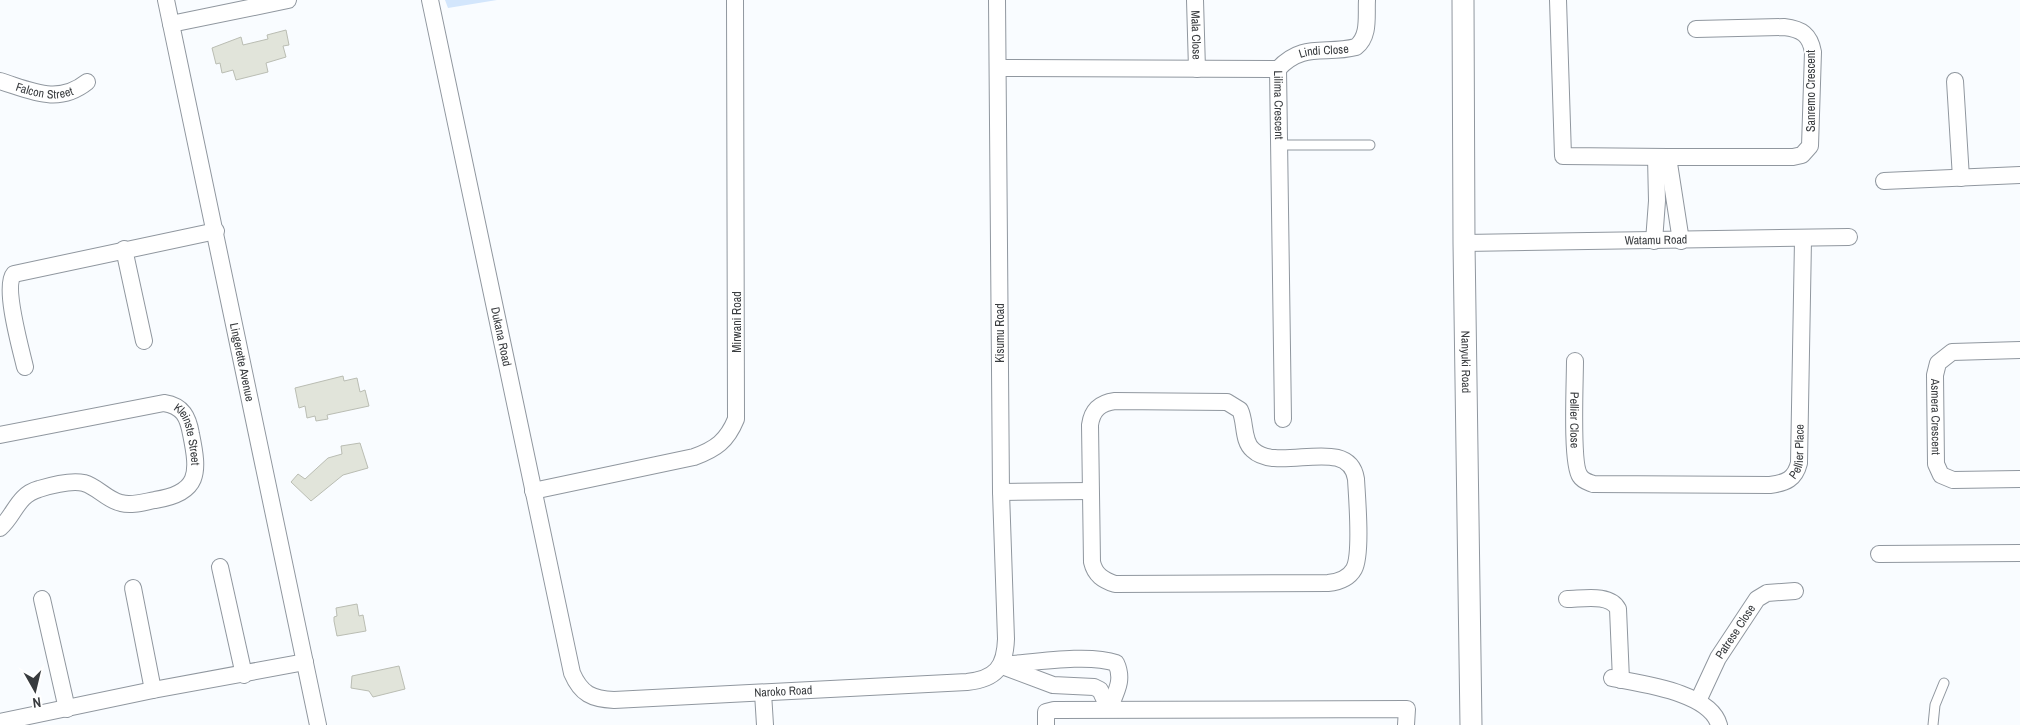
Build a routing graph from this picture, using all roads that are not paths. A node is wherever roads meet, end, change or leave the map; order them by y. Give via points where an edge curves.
1 (166, 0) edge
2 (288, 0) edge
3 (430, 0) edge
4 (735, 0) edge
5 (997, 0) edge
6 (1194, 0) edge
7 (1366, 0) edge
8 (1463, 0) edge
9 (1558, 0) edge
10 (171, 24) junction
11 (1696, 29) dead end
12 (999, 68) junction
13 (1197, 69) junction
14 (1278, 69) junction
15 (0, 81) edge
16 (1955, 81) dead end
17 (87, 82) dead end
18 (1279, 145) junction
19 (1370, 145) dead end
20 (1662, 157) junction
21 (2020, 175) edge
22 (1961, 178) junction
23 (1884, 181) dead end
24 (216, 231) junction
25 (1849, 237) dead end
26 (1803, 240) junction
27 (1654, 241) junction
28 (1681, 241) junction
29 (1464, 243) junction
30 (124, 249) junction
31 (7, 318) edge
32 (144, 341) dead end
33 (2020, 350) edge
34 (1575, 361) dead end
35 (25, 367) dead end
36 (1283, 419) dead end
37 (0, 435) edge
38 (1580, 477) joint
39 (2020, 479) edge
40 (533, 491) junction
41 (1090, 491) junction
42 (1001, 492) junction
43 (0, 528) edge
44 (2020, 553) edge
45 (1879, 554) dead end
46 (220, 567) dead end
47 (133, 588) dead end
48 (1795, 591) dead end
49 (42, 599) dead end
50 (1567, 599) dead end
51 (305, 662) junction
52 (1043, 662) junction
53 (1001, 665) junction
54 (572, 673) joint
55 (244, 675) junction
56 (1045, 682) junction
57 (1944, 684) dead end
58 (153, 690) junction
59 (762, 693) junction
60 (1698, 701) junction
61 (1109, 708) junction
62 (67, 709) junction
63 (0, 722) edge
64 (318, 725) edge
65 (764, 725) edge
66 (1046, 725) edge
67 (1406, 725) edge
68 (1471, 725) edge
69 (1719, 725) edge
70 (1933, 725) edge

1 - 10 street, Lingerette Avenue
2 - 10 street
3 - 40 street, Dukana Road
4 - 40 street, Mirwani Road via 736,419 730,434 712,451 694,457
5 - 12 street, Kisumu Road
6 - 13 street, Mala Close
7 - 14 street, Lindi Close via 1366,32 1356,47 1304,52 1287,59
8 - 29 street, Nanyuki Road
9 - 20 street, Sanremo Crescent via 1563,156
10 - 24 street, Lingerette Avenue
11 - 20 street, Sanremo Crescent via 1784,27 1805,33 1812,52 1810,146 1802,154 1793,156
12 - 13 street, Lilima Crescent
12 - 42 street, Kisumu Road
13 - 14 street, Lilima Crescent
14 - 18 street, Lilima Crescent
15 - 17 street, Falcon Street via 48,95 75,92
16 - 22 street
18 - 19 lane
18 - 36 street, Lilima Crescent
20 - 27 street
20 - 28 street via 1674,198
21 - 22 street
22 - 23 street
24 - 30 street
24 - 51 street, Lingerette Avenue
25 - 26 street, Watamu Road
26 - 28 street, Watamu Road
26 - 38 street, Pellier Place via 1799,463 1792,478 1787,482 1770,484 1593,484
27 - 28 street, Watamu Road
27 - 29 street, Watamu Road
29 - 68 street, Nanyuki Road
30 - 31 street via 14,274
30 - 32 street
31 - 35 street
33 - 39 street, Asmera Crescent via 1952,352 1938,363 1935,375 1936,464 1942,476 1953,480
34 - 38 street, Pellier Close via 1576,459
37 - 43 street, Kleinste Street via 164,403 178,407 186,416 196,460 193,481 185,491 176,495 130,504 122,503 92,486 72,482 38,489 23,496
40 - 54 street, Dukana Road
41 - 41 street via 1093,568 1104,581 1115,584 1328,583 1348,576 1356,565 1355,470 1346,460 1329,457 1274,458 1258,454 1247,441 1240,410 1227,402 1115,401 1098,407 1093,412 1090,425
41 - 42 street
42 - 53 street, Kisumu Road via 1006,639
44 - 45 street
46 - 55 street
47 - 58 street
48 - 60 street, Patrese Close via 1767,593 1757,599 1718,658
49 - 62 street
50 - 60 street via 1609,599 1615,603 1618,608 1615,679
51 - 55 street
51 - 64 street, Lingerette Avenue
52 - 53 street
52 - 56 lane
52 - 61 street via 1106,660 1116,663 1120,681
53 - 56 street
53 - 59 street, Naroko Road via 986,678 968,682
54 - 59 street, Naroko Road via 584,693 601,699
55 - 58 street
56 - 61 street via 1094,687 1100,690
57 - 70 lane via 1935,705
58 - 62 street
59 - 65 street
60 - 69 street via 1710,709
61 - 66 street via 1046,712
61 - 67 street via 1407,709
62 - 63 street

